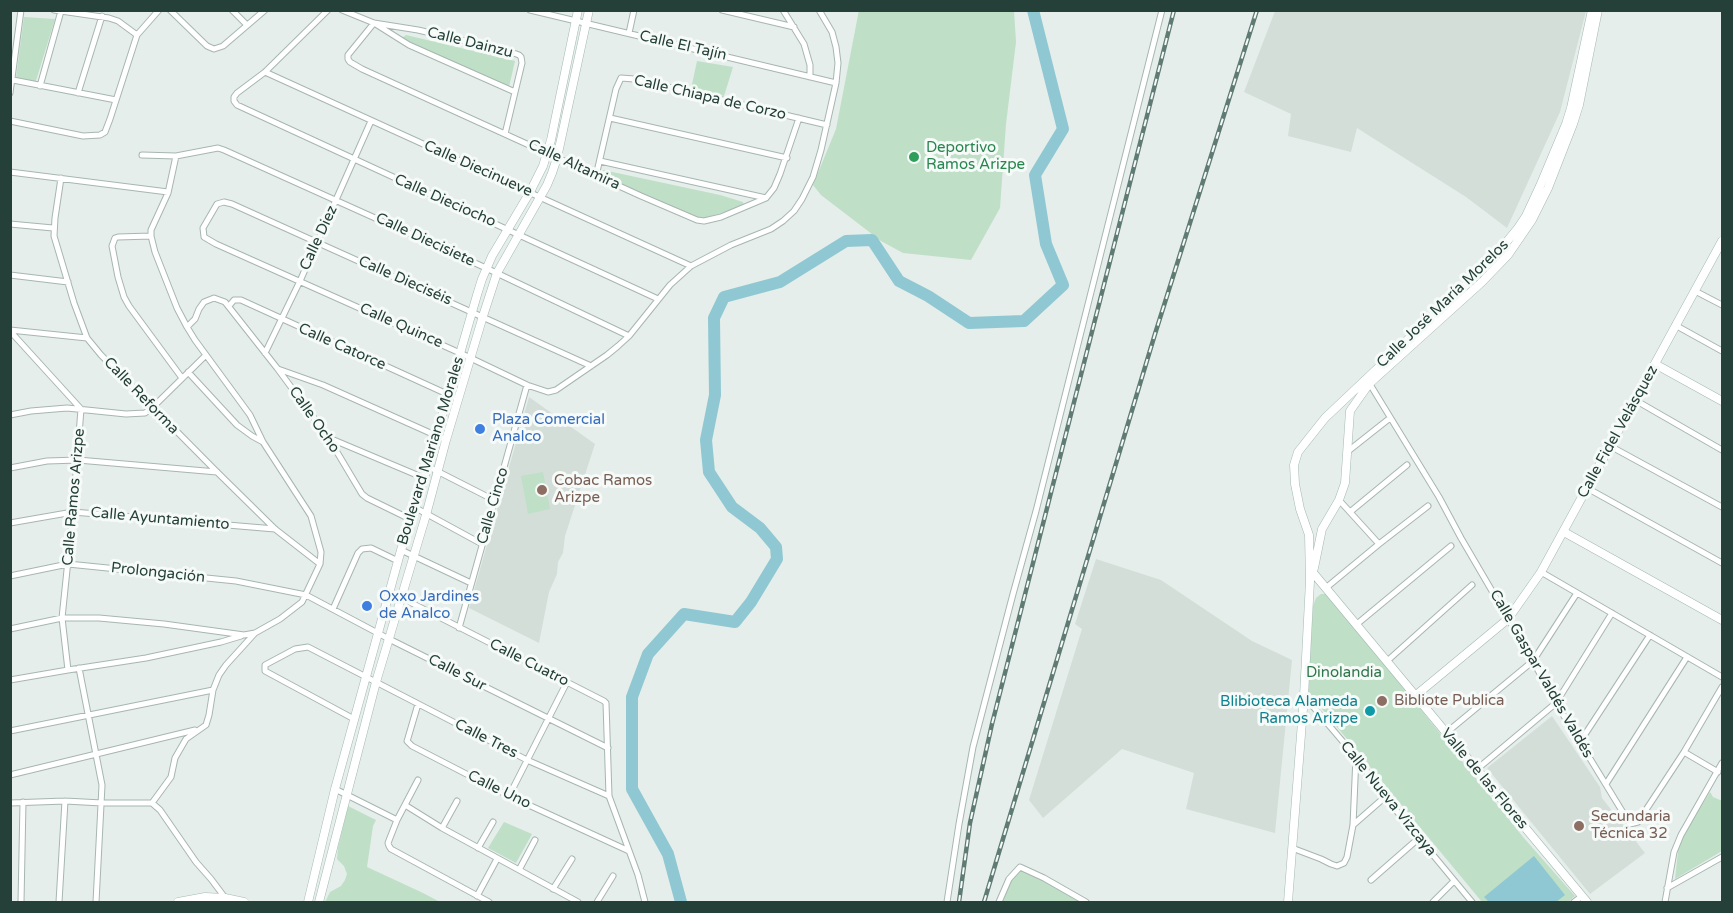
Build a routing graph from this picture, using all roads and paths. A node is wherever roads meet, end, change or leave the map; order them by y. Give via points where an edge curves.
1 (21, 10) edge
2 (54, 10) edge
3 (159, 10) edge
4 (170, 10) edge
5 (232, 10) edge
6 (265, 10) edge
7 (328, 10) edge
8 (342, 10) edge
9 (578, 10) edge
10 (589, 10) edge
11 (634, 10) edge
12 (722, 10) edge
13 (783, 10) edge
14 (819, 10) edge
15 (1162, 10) edge
16 (1592, 10) edge
17 (1598, 10) edge
18 (61, 11) edge
19 (533, 11) edge
20 (102, 16) junction
21 (576, 21) junction
22 (374, 23) junction
23 (586, 23) junction
24 (248, 26) junction
25 (794, 27) junction
26 (629, 33) junction
27 (137, 35) junction
28 (265, 72) junction
29 (810, 77) junction
30 (13, 80) junction
31 (836, 83) junction
32 (40, 86) junction
33 (515, 92) junction
34 (10, 93) edge
35 (78, 93) junction
36 (116, 100) junction
37 (610, 118) junction
38 (799, 118) junction
39 (10, 121) edge
40 (371, 121) junction
41 (827, 125) junction
42 (505, 134) junction
43 (547, 153) junction
44 (142, 155) dead end
45 (176, 156) junction
46 (557, 158) junction
47 (787, 158) junction
48 (354, 159) junction
49 (600, 160) junction
50 (10, 172) edge
51 (596, 176) junction
52 (61, 178) junction
53 (1544, 187) junction
54 (168, 192) junction
55 (530, 192) junction
56 (540, 197) junction
57 (766, 198) junction
58 (337, 200) junction
59 (217, 204) joint
60 (10, 224) edge
61 (53, 228) junction
62 (508, 230) junction
63 (518, 234) junction
64 (151, 236) junction
65 (1722, 241) edge
66 (317, 242) junction
67 (1720, 251) edge
68 (691, 266) junction
69 (486, 268) junction
70 (497, 273) junction
71 (10, 275) edge
72 (300, 281) junction
73 (68, 282) junction
74 (1695, 291) junction
75 (658, 299) junction
76 (1722, 305) edge
77 (229, 306) junction
78 (472, 311) junction
79 (483, 316) junction
80 (281, 319) junction
81 (1675, 325) junction
82 (187, 327) junction
83 (10, 331) edge
84 (630, 336) junction
85 (87, 338) junction
86 (1722, 351) edge
87 (265, 353) junction
88 (460, 353) junction
89 (206, 355) junction
90 (471, 358) junction
91 (1655, 364) junction
92 (591, 366) junction
93 (277, 368) junction
94 (188, 372) junction
95 (182, 378) junction
96 (1368, 382) junction
97 (527, 385) junction
98 (448, 395) junction
99 (458, 399) junction
100 (1635, 400) junction
101 (1722, 401) edge
102 (152, 408) junction
103 (81, 409) junction
104 (10, 415) edge
105 (1390, 418) junction
106 (435, 436) junction
107 (328, 437) junction
108 (446, 440) junction
109 (263, 442) junction
110 (1610, 446) junction
111 (1722, 450) edge
112 (1346, 453) junction
113 (78, 460) junction
114 (1407, 465) dead end
115 (427, 466) junction
116 (10, 468) edge
117 (217, 472) junction
118 (437, 472) junction
119 (424, 478) junction
120 (1587, 488) junction
121 (494, 500) junction
122 (1339, 500) junction
123 (1428, 506) dead end
124 (414, 507) junction
125 (1722, 507) edge
126 (73, 512) junction
127 (1350, 512) junction
128 (426, 515) junction
129 (410, 519) junction
130 (10, 523) edge
131 (275, 529) junction
132 (1564, 532) junction
133 (482, 544) junction
134 (1379, 544) junction
135 (1451, 546) dead end
136 (400, 550) junction
137 (413, 557) junction
138 (398, 561) junction
139 (1722, 563) edge
140 (68, 564) junction
141 (320, 564) junction
142 (1312, 570) junction
143 (1541, 572) junction
144 (10, 576) edge
145 (471, 583) junction
146 (1472, 585) dead end
147 (1327, 587) junction
148 (390, 592) junction
149 (1577, 593) junction
150 (306, 595) junction
151 (401, 598) junction
152 (333, 609) junction
153 (1612, 613) junction
154 (62, 618) junction
155 (1508, 619) junction
156 (1722, 620) edge
157 (1357, 624) junction
158 (459, 628) junction
159 (10, 629) edge
160 (255, 633) junction
161 (379, 633) junction
162 (244, 635) junction
163 (1650, 635) junction
164 (389, 639) junction
165 (1687, 657) junction
166 (1533, 661) junction
167 (1386, 662) junction
168 (79, 668) junction
169 (68, 670) junction
170 (1722, 676) edge
171 (366, 677) junction
172 (10, 680) edge
173 (376, 682) junction
174 (567, 682) junction
175 (1722, 687) edge
176 (213, 690) junction
177 (1304, 696) junction
178 (1415, 696) junction
179 (1556, 703) junction
180 (418, 704) junction
181 (88, 714) junction
182 (354, 718) junction
183 (548, 719) junction
184 (200, 729) junction
185 (10, 731) edge
186 (1446, 733) junction
187 (1580, 742) junction
188 (608, 748) junction
189 (1684, 753) junction
190 (96, 754) junction
191 (1356, 757) junction
192 (527, 760) junction
193 (1722, 763) edge
194 (1476, 770) junction
195 (1718, 772) junction
196 (10, 775) edge
197 (418, 780) dead end
198 (1606, 784) junction
199 (335, 789) junction
200 (346, 794) junction
201 (509, 796) junction
202 (609, 796) junction
203 (1385, 797) junction
204 (65, 801) junction
205 (457, 801) dead end
206 (23, 802) junction
207 (10, 803) edge
208 (102, 803) junction
209 (152, 803) junction
210 (405, 805) junction
211 (397, 820) junction
212 (493, 822) dead end
213 (1353, 825) junction
214 (442, 828) junction
215 (1419, 838) junction
216 (535, 840) dead end
217 (478, 848) junction
218 (1292, 848) junction
219 (629, 851) junction
220 (1722, 857) edge
221 (497, 859) junction
222 (572, 859) dead end
223 (519, 870) junction
224 (613, 876) dead end
225 (1371, 880) dead end
226 (1454, 882) junction
227 (1667, 888) junction
228 (554, 889) junction
229 (477, 896) junction
230 (1584, 899) edge
231 (227, 900) edge
232 (21, 903) edge
233 (59, 903) edge
234 (96, 903) edge
235 (178, 903) edge
236 (244, 903) edge
237 (308, 903) edge
238 (319, 903) edge
239 (489, 903) edge
240 (578, 903) edge
241 (597, 903) edge
242 (645, 903) edge
243 (947, 903) edge
244 (999, 903) edge
245 (1086, 903) edge
246 (1288, 903) edge
247 (1433, 903) edge
248 (1472, 903) edge
249 (1574, 903) edge
250 (1665, 903) edge

1 - 30 street
2 - 18 street
3 - 27 street
4 - 24 street via 214,49
5 - 24 street
6 - 24 street
7 - 28 street
8 - 22 street, Calle Dainzu
9 - 21 street, Boulevard Mariano Morales
10 - 23 street, Boulevard Mariano Morales
11 - 26 street
12 - 25 street
13 - 25 street
14 - 31 street, Calle Quince via 836,47
15 - 243 street via 973,747
16 - 53 street, Calle José María Morelos via 1571,108
17 - 53 street, Calle José María Morelos via 1579,105
18 - 20 street
18 - 32 street
19 - 21 street, Calle El Tajín
20 - 27 street via 118,21
20 - 35 street
21 - 23 street, Calle El Tajín
21 - 43 street, Boulevard Mariano Morales
22 - 33 street via 409,45
22 - 33 street, Calle Dainzu via 515,53 522,63
22 - 42 street, Calle Altamira via 351,51 350,62
23 - 26 street, Calle El Tajín
23 - 46 street, Boulevard Mariano Morales
25 - 29 street via 808,54
26 - 29 street, Calle El Tajín
27 - 36 street
28 - 40 street, Calle Diecinueve
28 - 48 street, Calle Dieciocho via 237,93 234,101
29 - 31 street, Calle El Tajín
30 - 32 street
30 - 34 street
31 - 41 street, Calle Quince
32 - 35 street
33 - 42 street, Calle Dainzu
35 - 36 street
36 - 39 street via 108,127 100,135 83,136
37 - 38 street, Calle Chiapa de Corzo via 617,83 627,78
37 - 47 street
37 - 49 street, Calle Chiapa de Corzo
38 - 41 street, Calle Chiapa de Corzo
38 - 47 street
40 - 48 street, Calle Diez
40 - 55 street, Calle Diecinueve
41 - 68 street, Calle Quince via 813,177 794,211 771,229
42 - 43 street, Calle Altamira
43 - 46 street, Calle Altamira
43 - 55 street, Boulevard Mariano Morales
44 - 45 street
45 - 54 street
45 - 58 street, Calle Diecisiete via 219,148
46 - 51 street, Calle Altamira
46 - 56 street, Boulevard Mariano Morales
47 - 57 street
48 - 58 street, Calle Diez
48 - 62 street, Calle Dieciocho
49 - 51 street, Calle Chiapa de Corzo
49 - 57 street
50 - 52 street
51 - 57 street, Calle Altamira via 704,221
52 - 54 street
52 - 61 street, Calle Reforma
53 - 96 street, Calle José María Morelos via 1501,250
54 - 64 street
55 - 56 street, Calle Diecinueve
55 - 62 street, Boulevard Mariano Morales
56 - 63 street, Boulevard Mariano Morales
56 - 68 street, Calle Diecinueve
58 - 66 street, Calle Diez
58 - 69 street, Calle Diecisiete
59 - 66 street, Calle Dieciséis via 232,204
59 - 72 street, Calle Quince via 203,228 204,237
60 - 61 street
61 - 73 street, Calle Reforma
62 - 63 street, Calle Dieciocho
62 - 69 street, Boulevard Mariano Morales
63 - 70 street, Boulevard Mariano Morales
63 - 75 street, Calle Dieciocho
64 - 82 street
64 - 95 street via 118,237 112,242 118,277 137,319
65 - 67 street, Calle Fidel Velásquez
66 - 72 street, Calle Diez
66 - 78 street, Calle Dieciséis
67 - 74 street, Calle Fidel Velásquez
68 - 75 street, Calle Quince
69 - 70 street, Calle Diecisiete
69 - 78 street, Boulevard Mariano Morales
70 - 79 street, Boulevard Mariano Morales
70 - 84 street, Calle Diecisiete
71 - 73 street
72 - 80 street, Calle Diez
72 - 88 street, Calle Quince
73 - 85 street, Calle Reforma
74 - 76 street
74 - 81 street, Calle Fidel Velásquez
75 - 84 street, Calle Quince
77 - 80 street, Calle Catorce via 232,300 238,300
77 - 82 street via 219,298 208,300
77 - 87 street, Calle Ocho
78 - 79 street, Calle Dieciséis
78 - 88 street, Boulevard Mariano Morales
79 - 90 street, Boulevard Mariano Morales
79 - 92 street, Calle Dieciséis
80 - 87 street, Calle Diez
80 - 98 street, Calle Catorce
81 - 86 street
81 - 91 street, Calle Fidel Velásquez
82 - 89 street
83 - 85 street
83 - 103 street, Calle Ramos Arizpe
84 - 92 street, Calle Quince
85 - 102 street, Calle Reforma
87 - 93 street, Calle Ocho
88 - 90 street, Calle Quince
88 - 98 street, Boulevard Mariano Morales
89 - 94 street
89 - 109 street via 250,415
90 - 97 street, Calle Quince
90 - 99 street, Boulevard Mariano Morales
91 - 100 street, Calle Fidel Velásquez
91 - 101 street
92 - 97 street, Calle Quince via 552,392
93 - 106 street
93 - 107 street, Calle Ocho
94 - 95 street
94 - 109 street via 237,425
95 - 102 street
96 - 105 street, Calle Gaspar Valdés Valdés
96 - 112 street, Calle José María Morelos via 1350,411
96 - 142 street, Calle José María Morelos via 1325,418 1298,452 1294,465
97 - 121 street, Calle Cinco
98 - 99 street, Calle Catorce
98 - 106 street, Boulevard Mariano Morales
99 - 108 street, Boulevard Mariano Morales
100 - 110 street, Calle Fidel Velásquez
100 - 111 street
102 - 103 street via 144,413 126,414
102 - 117 street, Calle Reforma
103 - 104 street
103 - 113 street, Calle Ramos Arizpe
105 - 112 street
105 - 155 street, Calle Gaspar Valdés Valdés
106 - 108 street
106 - 115 street, Boulevard Mariano Morales
107 - 119 street
107 - 129 street, Calle Ocho via 362,494
108 - 118 street, Boulevard Mariano Morales
109 - 141 street via 311,516 321,552
110 - 120 street, Calle Fidel Velásquez
110 - 125 street
112 - 122 street, Calle José María Morelos via 1345,483
113 - 116 street
113 - 117 street
113 - 126 street, Calle Ramos Arizpe
114 - 127 street
115 - 118 street
115 - 119 street, Boulevard Mariano Morales
117 - 131 street, Calle Reforma
118 - 121 street
118 - 128 street, Boulevard Mariano Morales
119 - 124 street, Boulevard Mariano Morales
120 - 132 street, Calle Fidel Velásquez
120 - 139 street
121 - 133 street, Calle Cinco
122 - 127 street
122 - 142 street, Calle José María Morelos via 1322,529
123 - 134 street
124 - 128 street
124 - 129 street, Boulevard Mariano Morales
126 - 130 street, Calle Ayuntamiento
126 - 131 street, Calle Ayuntamiento
126 - 140 street, Calle Ramos Arizpe
127 - 134 street
128 - 133 street
128 - 137 street, Boulevard Mariano Morales
129 - 136 street, Boulevard Mariano Morales
131 - 141 street, Calle Reforma
132 - 143 street, Calle Fidel Velásquez
132 - 156 street
133 - 145 street, Calle Cinco
134 - 147 street
135 - 157 street
136 - 137 street
136 - 138 street, Boulevard Mariano Morales
137 - 145 street
137 - 151 street, Boulevard Mariano Morales
138 - 148 street, Boulevard Mariano Morales
138 - 152 street via 371,548 362,549
140 - 144 street, Prolongación
140 - 150 street, Prolongación via 236,581
140 - 154 street, Calle Ramos Arizpe
141 - 150 street
142 - 147 street, Valle de las Flores
142 - 177 street, Calle José María Morelos
143 - 149 street
143 - 155 street, Calle Fidel Velásquez
145 - 158 street, Calle Cinco
146 - 167 street
147 - 157 street, Valle de las Flores
148 - 151 street, Calle Cuatro
148 - 161 street, Boulevard Mariano Morales
149 - 153 street
149 - 166 street
150 - 152 street, Calle Sur
150 - 160 street via 295,609
151 - 158 street, Calle Cuatro
151 - 164 street, Boulevard Mariano Morales
152 - 161 street, Calle Sur
153 - 163 street
153 - 179 street
154 - 159 street
154 - 162 street via 164,624
154 - 169 street, Calle Ramos Arizpe
155 - 166 street, Calle Gaspar Valdés Valdés
155 - 178 street, Calle Fidel Velásquez
157 - 167 street, Valle de las Flores
158 - 174 street, Calle Cuatro
160 - 162 street
160 - 176 street via 226,665
161 - 164 street, Calle Sur
161 - 171 street, Boulevard Mariano Morales
162 - 168 street via 146,658
163 - 165 street
163 - 187 street
164 - 173 street, Boulevard Mariano Morales
164 - 183 street, Calle Sur
165 - 170 street
165 - 198 street
166 - 179 street, Calle Gaspar Valdés Valdés
166 - 186 street
167 - 178 street, Valle de las Flores
168 - 169 street
168 - 181 street
169 - 172 street
171 - 173 street, Calle Tres
171 - 182 street, Boulevard Mariano Morales
171 - 182 street, Calle Tres via 308,647 295,649 265,665 265,671
173 - 180 street, Calle Tres
173 - 200 street, Boulevard Mariano Morales
174 - 183 street
174 - 188 street, Calle Cuatro via 604,701
175 - 189 street, Calle Gaspar Valdés Valdés
176 - 181 street
176 - 184 street via 208,721
177 - 191 street, Calle Nueva Vizcaya
177 - 218 street, Calle José María Morelos
178 - 186 street, Valle de las Flores
179 - 187 street, Calle Gaspar Valdés Valdés
179 - 194 street
180 - 192 street, Calle Tres
180 - 201 street, Calle Uno via 409,744
181 - 185 street
181 - 190 street
182 - 199 street, Boulevard Mariano Morales
183 - 188 street, Calle Sur
183 - 192 street
184 - 190 street
184 - 209 street via 186,739 171,777
186 - 194 street, Valle de las Flores
187 - 198 street, Calle Gaspar Valdés Valdés
188 - 202 street
189 - 195 street
189 - 198 street, Calle Gaspar Valdés Valdés via 1636,823 1630,824
190 - 196 street
190 - 208 street
191 - 203 street, Calle Nueva Vizcaya
191 - 213 street
192 - 201 street
192 - 202 street, Calle Tres
193 - 195 street
194 - 230 street, Valle de las Flores
195 - 227 street via 1681,835
197 - 210 street
199 - 200 street
199 - 237 street, Boulevard Mariano Morales
200 - 211 street
200 - 238 street, Boulevard Mariano Morales
201 - 219 street, Calle Uno
202 - 219 street
203 - 213 street
203 - 215 street, Calle Nueva Vizcaya
204 - 206 street
204 - 208 street
204 - 233 street
205 - 214 street
206 - 207 street
206 - 232 street
208 - 209 street
208 - 234 street
209 - 231 street
210 - 211 street
210 - 214 street
211 - 229 street via 388,843 391,849
212 - 217 street
213 - 218 street via 1347,857 1337,866
214 - 217 street
215 - 225 street
215 - 226 street, Calle Nueva Vizcaya
216 - 223 street
217 - 221 street
218 - 246 street, Calle José María Morelos
219 - 242 street
220 - 227 street
221 - 223 street
221 - 229 street
222 - 228 street
223 - 228 street
224 - 241 street
226 - 247 street
226 - 248 street, Calle Nueva Vizcaya
227 - 250 street
228 - 240 street
229 - 239 street
230 - 249 street
231 - 235 street via 205,897
231 - 236 street
244 - 245 street via 1008,879 1020,867

